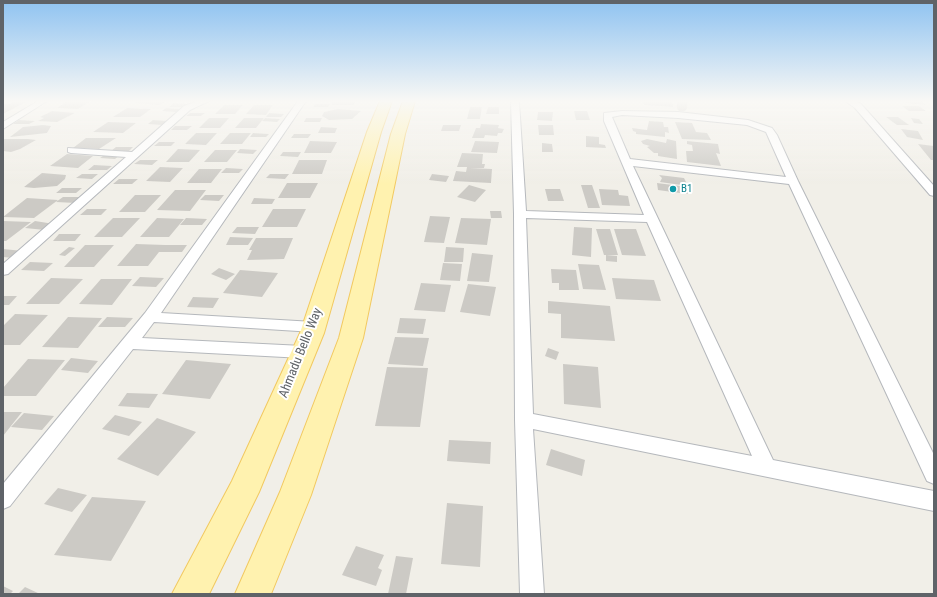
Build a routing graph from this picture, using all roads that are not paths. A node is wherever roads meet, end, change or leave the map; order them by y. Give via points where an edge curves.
1 (163, 129) edge
2 (282, 129) edge
3 (375, 129) edge
4 (400, 129) edge
5 (516, 129) edge
6 (611, 129) edge
7 (766, 129) edge
8 (878, 129) edge
9 (71, 150) dead end
10 (134, 154) junction
11 (626, 162) junction
12 (793, 181) junction
13 (934, 193) edge
14 (520, 214) junction
15 (651, 219) junction
16 (3, 271) edge
17 (150, 317) junction
18 (314, 327) junction
19 (129, 343) junction
20 (303, 352) junction
21 (524, 420) junction
22 (768, 468) junction
23 (934, 475) edge
24 (3, 499) edge
25 (934, 501) edge
26 (190, 594) edge
27 (253, 594) edge
28 (532, 594) edge

1 - 10 street
2 - 17 street
3 - 18 main road, Ahmadu Bello Way
4 - 27 main road via 351,338 295,495
5 - 14 street
6 - 11 street
7 - 12 street via 773,135
8 - 13 street
9 - 10 street
10 - 16 street
11 - 12 street
11 - 15 street
12 - 23 street
14 - 15 street
14 - 21 street
15 - 22 street
17 - 18 street
17 - 19 street
18 - 20 main road, Ahmadu Bello Way
19 - 20 street
19 - 24 street
20 - 26 main road, Ahmadu Bello Way via 243,492
21 - 22 street
21 - 28 street
22 - 25 street

